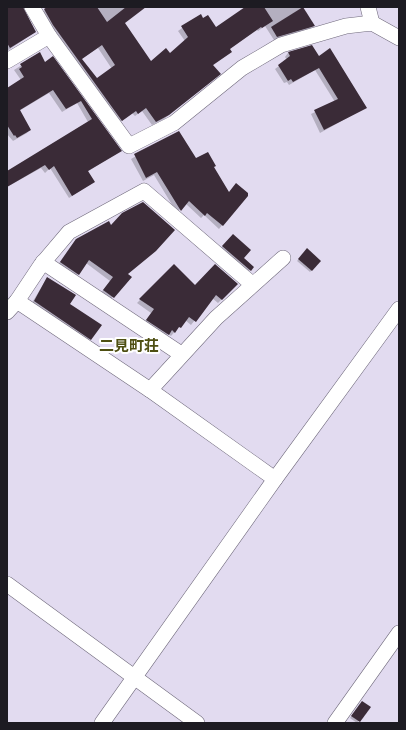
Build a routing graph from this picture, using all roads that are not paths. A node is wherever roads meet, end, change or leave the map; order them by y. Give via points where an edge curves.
1 (32, 7) edge
2 (368, 7) edge
3 (372, 24) junction
4 (49, 36) junction
5 (399, 38) edge
6 (7, 61) edge
7 (283, 258) dead end
8 (43, 262) junction
9 (252, 284) junction
10 (12, 306) edge
11 (399, 310) edge
12 (181, 354) junction
13 (150, 390) junction
14 (275, 480) junction
15 (7, 584) edge
16 (399, 633) edge
17 (134, 677) junction
18 (102, 723) edge
19 (197, 723) edge
20 (335, 723) edge

1 - 4 street
2 - 3 street
3 - 4 street via 346,26 281,45 242,68 174,123 129,146
3 - 5 street
4 - 6 street
7 - 9 street
8 - 9 street via 69,232 144,191
8 - 10 street
8 - 12 street
9 - 12 street
10 - 13 street
11 - 14 street
12 - 13 street
13 - 14 street
14 - 17 street
15 - 17 street
16 - 20 street
17 - 18 street
17 - 19 street

